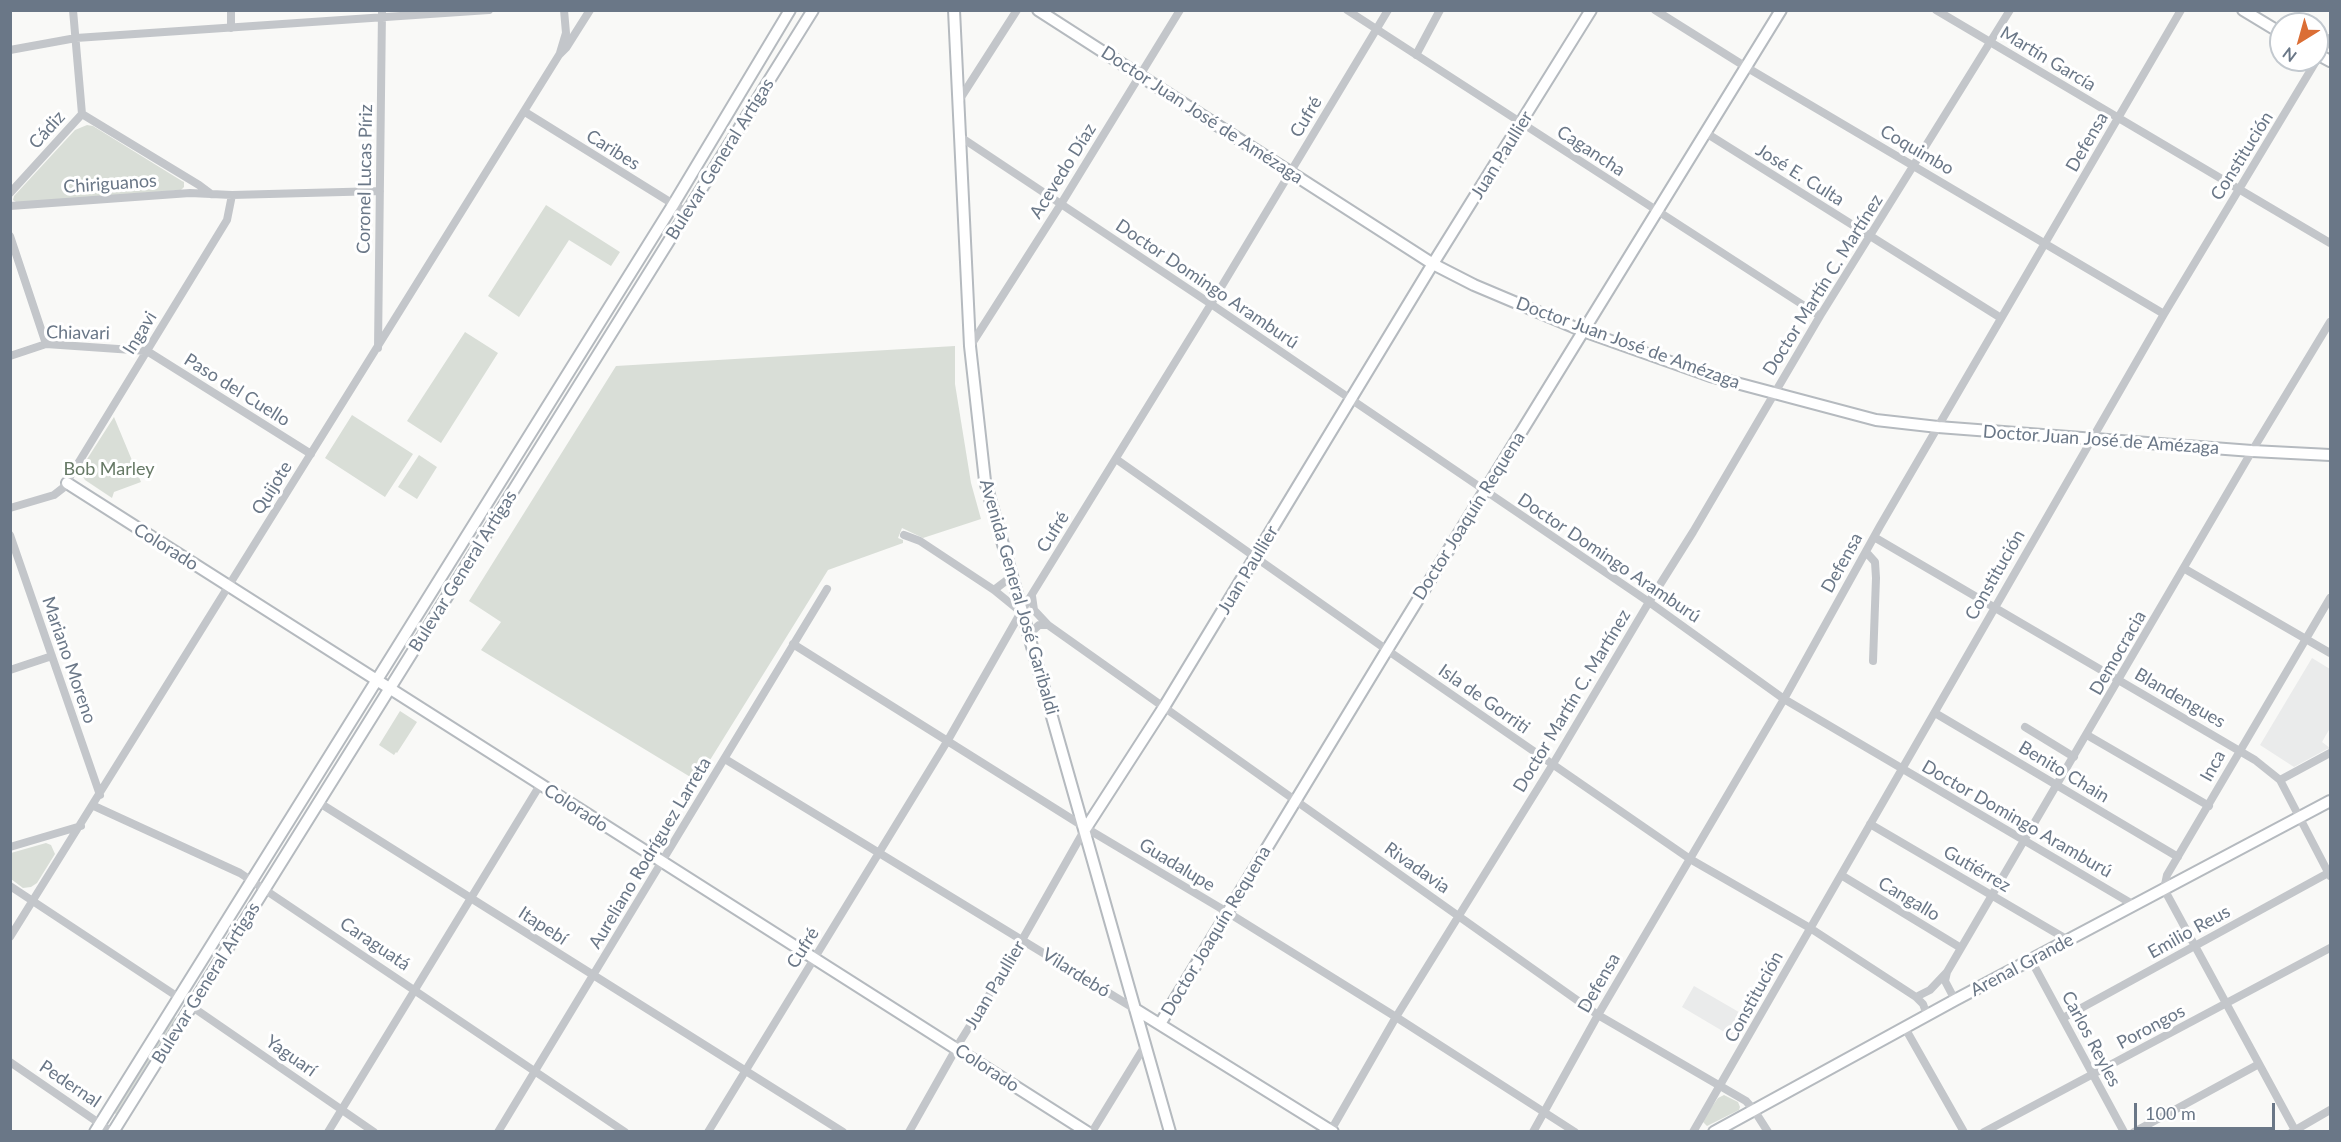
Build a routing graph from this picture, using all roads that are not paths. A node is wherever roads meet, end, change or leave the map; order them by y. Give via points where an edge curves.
1 (73, 10) edge
2 (231, 10) edge
3 (489, 10) edge
4 (564, 10) edge
5 (590, 10) edge
6 (790, 10) edge
7 (813, 10) edge
8 (954, 10) edge
9 (1017, 10) edge
10 (1038, 10) edge
11 (1180, 10) edge
12 (1347, 10) edge
13 (1388, 10) edge
14 (1440, 10) edge
15 (1591, 10) edge
16 (1655, 10) edge
17 (1781, 10) edge
18 (1936, 10) edge
19 (2010, 10) edge
20 (2181, 10) edge
21 (2243, 10) edge
22 (382, 15) edge
23 (2269, 26) edge
24 (231, 28) junction
25 (1376, 30) junction
26 (76, 38) junction
27 (1991, 41) junction
28 (10, 50) edge
29 (560, 55) junction
30 (1416, 55) junction
31 (1746, 67) junction
32 (2313, 72) edge
33 (1140, 75) junction
34 (958, 102) junction
35 (525, 112) junction
36 (82, 114) junction
37 (2118, 118) junction
38 (1522, 124) junction
39 (1706, 133) junction
40 (959, 136) junction
41 (1915, 165) junction
42 (1290, 171) junction
43 (2239, 189) junction
44 (380, 191) junction
45 (10, 193) edge
46 (212, 195) junction
47 (232, 195) junction
48 (1061, 204) junction
49 (673, 205) junction
50 (10, 206) edge
51 (686, 212) junction
52 (1659, 212) junction
53 (10, 236) edge
54 (1871, 237) junction
55 (2045, 243) junction
56 (2331, 243) edge
57 (1433, 264) junction
58 (1211, 304) junction
59 (2164, 314) junction
60 (1820, 316) junction
61 (2001, 318) junction
62 (2331, 322) edge
63 (1583, 331) junction
64 (46, 344) junction
65 (970, 346) junction
66 (378, 348) junction
67 (147, 351) junction
68 (10, 356) edge
69 (1774, 393) junction
70 (1351, 399) junction
71 (1938, 427) junction
72 (2092, 438) junction
73 (2252, 451) junction
74 (311, 454) junction
75 (2331, 455) edge
76 (1116, 459) junction
77 (66, 483) junction
78 (1484, 491) junction
79 (10, 508) edge
80 (10, 535) edge
81 (904, 535) dead end
82 (1874, 537) junction
83 (1866, 552) junction
84 (1256, 557) junction
85 (2184, 569) junction
86 (1011, 577) junction
87 (229, 586) junction
88 (826, 589) dead end
89 (994, 590) junction
90 (1032, 595) junction
91 (2331, 598) edge
92 (1649, 602) junction
93 (1994, 606) junction
94 (1021, 612) junction
95 (1048, 625) junction
96 (1028, 635) junction
97 (2307, 639) junction
98 (793, 644) junction
99 (1387, 650) junction
100 (2331, 653) edge
101 (52, 656) junction
102 (1873, 661) dead end
103 (10, 670) edge
104 (2120, 680) junction
105 (377, 681) junction
106 (389, 688) junction
107 (1784, 699) junction
108 (1164, 707) junction
109 (1935, 713) junction
110 (2025, 727) dead end
111 (2087, 735) junction
112 (948, 740) junction
113 (2240, 750) junction
114 (2330, 753) edge
115 (2074, 757) junction
116 (725, 759) junction
117 (1553, 764) junction
118 (1902, 769) junction
119 (2280, 780) junction
120 (540, 785) junction
121 (2057, 786) junction
122 (100, 795) junction
123 (1296, 800) junction
124 (2331, 801) edge
125 (318, 802) junction
126 (94, 806) junction
127 (2208, 806) junction
128 (2300, 818) junction
129 (1870, 824) junction
130 (81, 826) junction
131 (1086, 828) junction
132 (2025, 841) junction
133 (10, 847) edge
134 (879, 852) junction
135 (2178, 857) junction
136 (1690, 859) junction
137 (660, 861) junction
138 (2330, 874) edge
139 (1841, 875) junction
140 (252, 881) junction
141 (10, 886) edge
142 (264, 889) junction
143 (2164, 889) junction
144 (1992, 895) junction
145 (471, 897) junction
146 (33, 901) junction
147 (2134, 905) junction
148 (1227, 912) junction
149 (1459, 916) junction
150 (1810, 928) junction
151 (10, 937) edge
152 (1022, 940) junction
153 (2067, 940) junction
154 (2195, 946) junction
155 (1961, 948) junction
156 (2331, 948) edge
157 (814, 959) junction
158 (2031, 960) junction
159 (1947, 972) junction
160 (593, 976) junction
161 (416, 989) junction
162 (178, 997) junction
163 (1916, 997) junction
164 (1955, 1000) junction
165 (2227, 1004) junction
166 (191, 1006) junction
167 (1134, 1009) junction
168 (1598, 1014) junction
169 (1927, 1015) junction
170 (1396, 1017) junction
171 (2063, 1018) junction
172 (1160, 1024) junction
173 (1905, 1029) junction
174 (1146, 1044) junction
175 (956, 1048) junction
176 (10, 1062) edge
177 (2259, 1064) junction
178 (745, 1070) junction
179 (534, 1071) junction
180 (2093, 1074) junction
181 (1721, 1086) junction
182 (342, 1109) junction
183 (1755, 1110) junction
184 (2331, 1110) edge
185 (1545, 1111) junction
186 (97, 1127) edge
187 (113, 1131) edge
188 (328, 1131) edge
189 (374, 1131) edge
190 (498, 1131) edge
191 (625, 1131) edge
192 (708, 1131) edge
193 (843, 1131) edge
194 (909, 1131) edge
195 (1087, 1131) edge
196 (1092, 1131) edge
197 (1170, 1131) edge
198 (1331, 1131) edge
199 (1533, 1131) edge
200 (1575, 1131) edge
201 (1693, 1131) edge
202 (1714, 1131) edge
203 (1768, 1131) edge
204 (1964, 1131) edge
205 (1984, 1131) edge
206 (2124, 1131) edge
207 (2134, 1131) edge
208 (2294, 1131) edge

1 - 26 street
2 - 24 street
3 - 22 street
4 - 29 street, Quijote via 566,33
5 - 29 street, Quijote
6 - 49 street, Bulevar General Artigas
7 - 51 street, Bulevar General Artigas
8 - 34 street, Avenida General José Garibaldi
9 - 34 street
10 - 33 street, Doctor Juan José de Amézaga
11 - 33 street, Acevedo Díaz
12 - 25 street, Cagancha
13 - 25 street, Cufré
14 - 30 street
15 - 38 street, Juan Paullier
16 - 31 street, Coquimbo
17 - 31 street, Doctor Joaquín Requena
18 - 27 street, Martín García
19 - 27 street, Doctor Martín C. Martínez
20 - 37 street, Defensa
21 - 23 street
22 - 24 street
22 - 44 street, Coronel Lucas Píriz
24 - 26 street
25 - 30 street, Cagancha
25 - 42 street, Cufré
26 - 28 street
26 - 36 street
27 - 37 street, Martín García
27 - 41 street, Doctor Martín C. Martínez
29 - 35 street, Quijote
30 - 38 street, Cagancha
31 - 39 street, Doctor Joaquín Requena
31 - 41 street, Coquimbo
32 - 43 street, Constitución
33 - 42 street, Doctor Juan José de Amézaga
33 - 48 street, Acevedo Díaz
34 - 40 street, Avenida General José Garibaldi
35 - 49 street, Caribes
35 - 66 street, Quijote
36 - 45 street, Cádiz
36 - 46 street, Chiriguanos
37 - 43 street, Martín García
37 - 55 street, Defensa
38 - 52 street, Cagancha
38 - 57 street, Juan Paullier
39 - 52 street, Doctor Joaquín Requena
39 - 54 street, José E. Culta
40 - 48 street, Doctor Domingo Aramburú
40 - 65 street, Avenida General José Garibaldi
41 - 54 street, Doctor Martín C. Martínez
41 - 55 street, Coquimbo
42 - 57 street, Doctor Juan José de Amézaga
42 - 58 street, Cufré
43 - 56 street, Martín García
43 - 59 street, Constitución
44 - 47 street, Chiriguanos
44 - 66 street, Coronel Lucas Píriz
46 - 47 street, Chiriguanos
46 - 50 street, Chiriguanos via 190,193
47 - 67 street, Ingavi via 227,220
48 - 58 street, Doctor Domingo Aramburú
48 - 65 street, Acevedo Díaz
49 - 51 street, Caribes
49 - 105 street, Bulevar General Artigas
51 - 106 street, Bulevar General Artigas
52 - 60 street, Cagancha
52 - 63 street, Doctor Joaquín Requena
53 - 64 street
54 - 60 street, Doctor Martín C. Martínez
54 - 61 street, José E. Culta
55 - 59 street, Coquimbo
55 - 61 street, Defensa
57 - 63 street, Doctor Juan José de Amézaga
57 - 70 street, Juan Paullier
58 - 70 street, Doctor Domingo Aramburú
58 - 76 street, Cufré
59 - 72 street, Constitución
60 - 69 street, Doctor Martín C. Martínez
61 - 71 street, Defensa
62 - 73 street, Democracia
63 - 69 street, Doctor Juan José de Amézaga via 1710,376
63 - 78 street, Doctor Joaquín Requena
64 - 67 street, Chiavari
64 - 68 street, Chiavari
65 - 86 street, Avenida General José Garibaldi via 985,481
66 - 74 street, Quijote
67 - 74 street, Paso del Cuello
67 - 77 street, Ingavi
69 - 71 street, Doctor Juan José de Amézaga via 1876,420
69 - 92 street, Doctor Martín C. Martínez
70 - 78 street, Doctor Domingo Aramburú
70 - 84 street, Juan Paullier
71 - 72 street, Doctor Juan José de Amézaga
71 - 82 street, Defensa
72 - 73 street, Doctor Juan José de Amézaga
72 - 93 street, Constitución
73 - 75 street, Doctor Juan José de Amézaga
73 - 85 street, Democracia
74 - 87 street, Quijote
76 - 84 street, Isla de Gorriti
76 - 90 street, Cufré
77 - 79 street via 54,495
77 - 87 street, Colorado
78 - 92 street, Doctor Domingo Aramburú
78 - 99 street, Doctor Joaquín Requena
80 - 101 street, Mariano Moreno
81 - 89 street via 920,541
82 - 83 street, Defensa
82 - 93 street, Blandengues
83 - 102 street via 1875,562 1876,570
83 - 107 street, Defensa
84 - 99 street, Isla de Gorriti
84 - 108 street, Juan Paullier
85 - 97 street
85 - 104 street, Democracia
86 - 89 street
86 - 94 street, Avenida General José Garibaldi
87 - 105 street, Colorado
87 - 122 street, Quijote
88 - 98 street, Aureliano Rodríguez Larreta
89 - 94 street
90 - 94 street, Cufré
90 - 95 street, Rivadavia via 1034,610
91 - 97 street, Inca
92 - 107 street, Doctor Domingo Aramburú
92 - 117 street, Doctor Martín C. Martínez
93 - 104 street, Blandengues
93 - 109 street, Constitución
94 - 96 street, Avenida General José Garibaldi
94 - 112 street, Cufré
95 - 96 street via 1039,625
95 - 108 street, Rivadavia
96 - 131 street, Avenida General José Garibaldi
97 - 100 street
97 - 113 street, Inca
98 - 112 street, Guadalupe
98 - 116 street, Aureliano Rodríguez Larreta
99 - 117 street, Isla de Gorriti
99 - 123 street, Doctor Joaquín Requena
101 - 103 street
101 - 122 street, Mariano Moreno
104 - 111 street, Democracia
104 - 113 street, Blandengues
105 - 106 street, Colorado
105 - 140 street, Bulevar General Artigas
106 - 120 street, Colorado
106 - 125 street, Bulevar General Artigas
107 - 118 street, Doctor Domingo Aramburú
107 - 136 street, Defensa
108 - 123 street, Rivadavia
108 - 131 street, Juan Paullier
109 - 118 street, Constitución
109 - 121 street, Benito Chain
110 - 115 street
111 - 115 street, Democracia
111 - 127 street
112 - 131 street, Guadalupe
112 - 134 street, Cufré
113 - 119 street, Blandengues
113 - 127 street, Inca
114 - 119 street
115 - 121 street, Democracia
116 - 134 street, Vilardebó
116 - 137 street, Aureliano Rodríguez Larreta
117 - 136 street, Isla de Gorriti
117 - 149 street, Doctor Martín C. Martínez
118 - 129 street, Constitución
118 - 132 street, Doctor Domingo Aramburú
119 - 128 street, Blandengues
120 - 137 street, Colorado
120 - 145 street
121 - 132 street, Democracia
121 - 135 street, Benito Chain
122 - 126 street, Quijote
123 - 148 street, Doctor Joaquín Requena
123 - 149 street, Rivadavia
124 - 128 street, Arenal Grande
125 - 142 street, Bulevar General Artigas
125 - 145 street, Itapebí
126 - 130 street, Quijote
126 - 140 street, Caraguatá
127 - 135 street, Inca
128 - 138 street, Blandengues
128 - 143 street, Arenal Grande
129 - 139 street, Constitución
129 - 144 street, Gutiérrez
130 - 133 street
130 - 146 street, Quijote
131 - 148 street, Guadalupe
131 - 152 street, Juan Paullier
131 - 167 street, Avenida General José Garibaldi
132 - 144 street, Democracia
132 - 147 street, Doctor Domingo Aramburú
134 - 152 street, Vilardebó
134 - 157 street, Cufré
135 - 143 street, Inca
136 - 150 street, Isla de Gorriti
136 - 168 street, Defensa
137 - 157 street, Colorado
137 - 160 street, Aureliano Rodríguez Larreta
138 - 154 street, Emilio Reus
139 - 150 street, Constitución
139 - 155 street, Cangallo
140 - 142 street, Caraguatá
140 - 162 street, Bulevar General Artigas
141 - 146 street
142 - 161 street, Caraguatá
142 - 166 street, Bulevar General Artigas
143 - 147 street, Arenal Grande
143 - 154 street
144 - 153 street, Gutiérrez
144 - 155 street, Democracia
145 - 160 street, Itapebí
145 - 161 street
146 - 151 street, Quijote
146 - 162 street
147 - 153 street, Arenal Grande
148 - 170 street, Guadalupe
148 - 172 street, Doctor Joaquín Requena
149 - 168 street, Rivadavia
149 - 170 street, Doctor Martín C. Martínez
150 - 163 street, Isla de Gorriti
150 - 181 street, Constitución
152 - 167 street, Vilardebó
152 - 175 street, Juan Paullier
153 - 158 street, Arenal Grande
154 - 165 street
154 - 171 street, Emilio Reus
155 - 159 street, Democracia
156 - 165 street, Porongos
157 - 175 street, Colorado
157 - 178 street, Cufré
158 - 164 street, Arenal Grande
158 - 171 street, Carlos Reyles
159 - 163 street, Democracia via 1930,990
159 - 164 street via 1945,981
160 - 178 street, Itapebí
160 - 179 street, Aureliano Rodríguez Larreta
161 - 179 street, Caraguatá
161 - 182 street
162 - 186 street, Bulevar General Artigas
163 - 169 street, Isla de Gorriti
164 - 169 street, Arenal Grande
165 - 177 street
165 - 180 street, Porongos
166 - 182 street, Yaguarí
166 - 187 street, Bulevar General Artigas
167 - 172 street, Vilardebó
167 - 174 street, Avenida General José Garibaldi
168 - 181 street, Rivadavia
168 - 185 street, Defensa
169 - 173 street, Arenal Grande
170 - 185 street, Guadalupe
170 - 198 street, Doctor Martín C. Martínez
171 - 180 street, Carlos Reyles
172 - 198 street, Vilardebó
173 - 183 street, Arenal Grande
173 - 204 street
174 - 196 street
174 - 197 street, Avenida General José Garibaldi
175 - 194 street, Juan Paullier
175 - 195 street, Colorado
176 - 186 street, Pedernal
177 - 207 street
177 - 208 street
178 - 192 street, Cufré
178 - 193 street, Itapebí
179 - 190 street, Aureliano Rodríguez Larreta
179 - 191 street, Caraguatá
180 - 205 street, Porongos
180 - 206 street, Carlos Reyles
181 - 183 street, Rivadavia
181 - 201 street, Constitución
182 - 188 street
182 - 189 street, Yaguarí
183 - 202 street, Arenal Grande
183 - 203 street, Rivadavia
184 - 208 street
185 - 199 street, Defensa
185 - 200 street, Guadalupe
186 - 187 street, Pedernal

